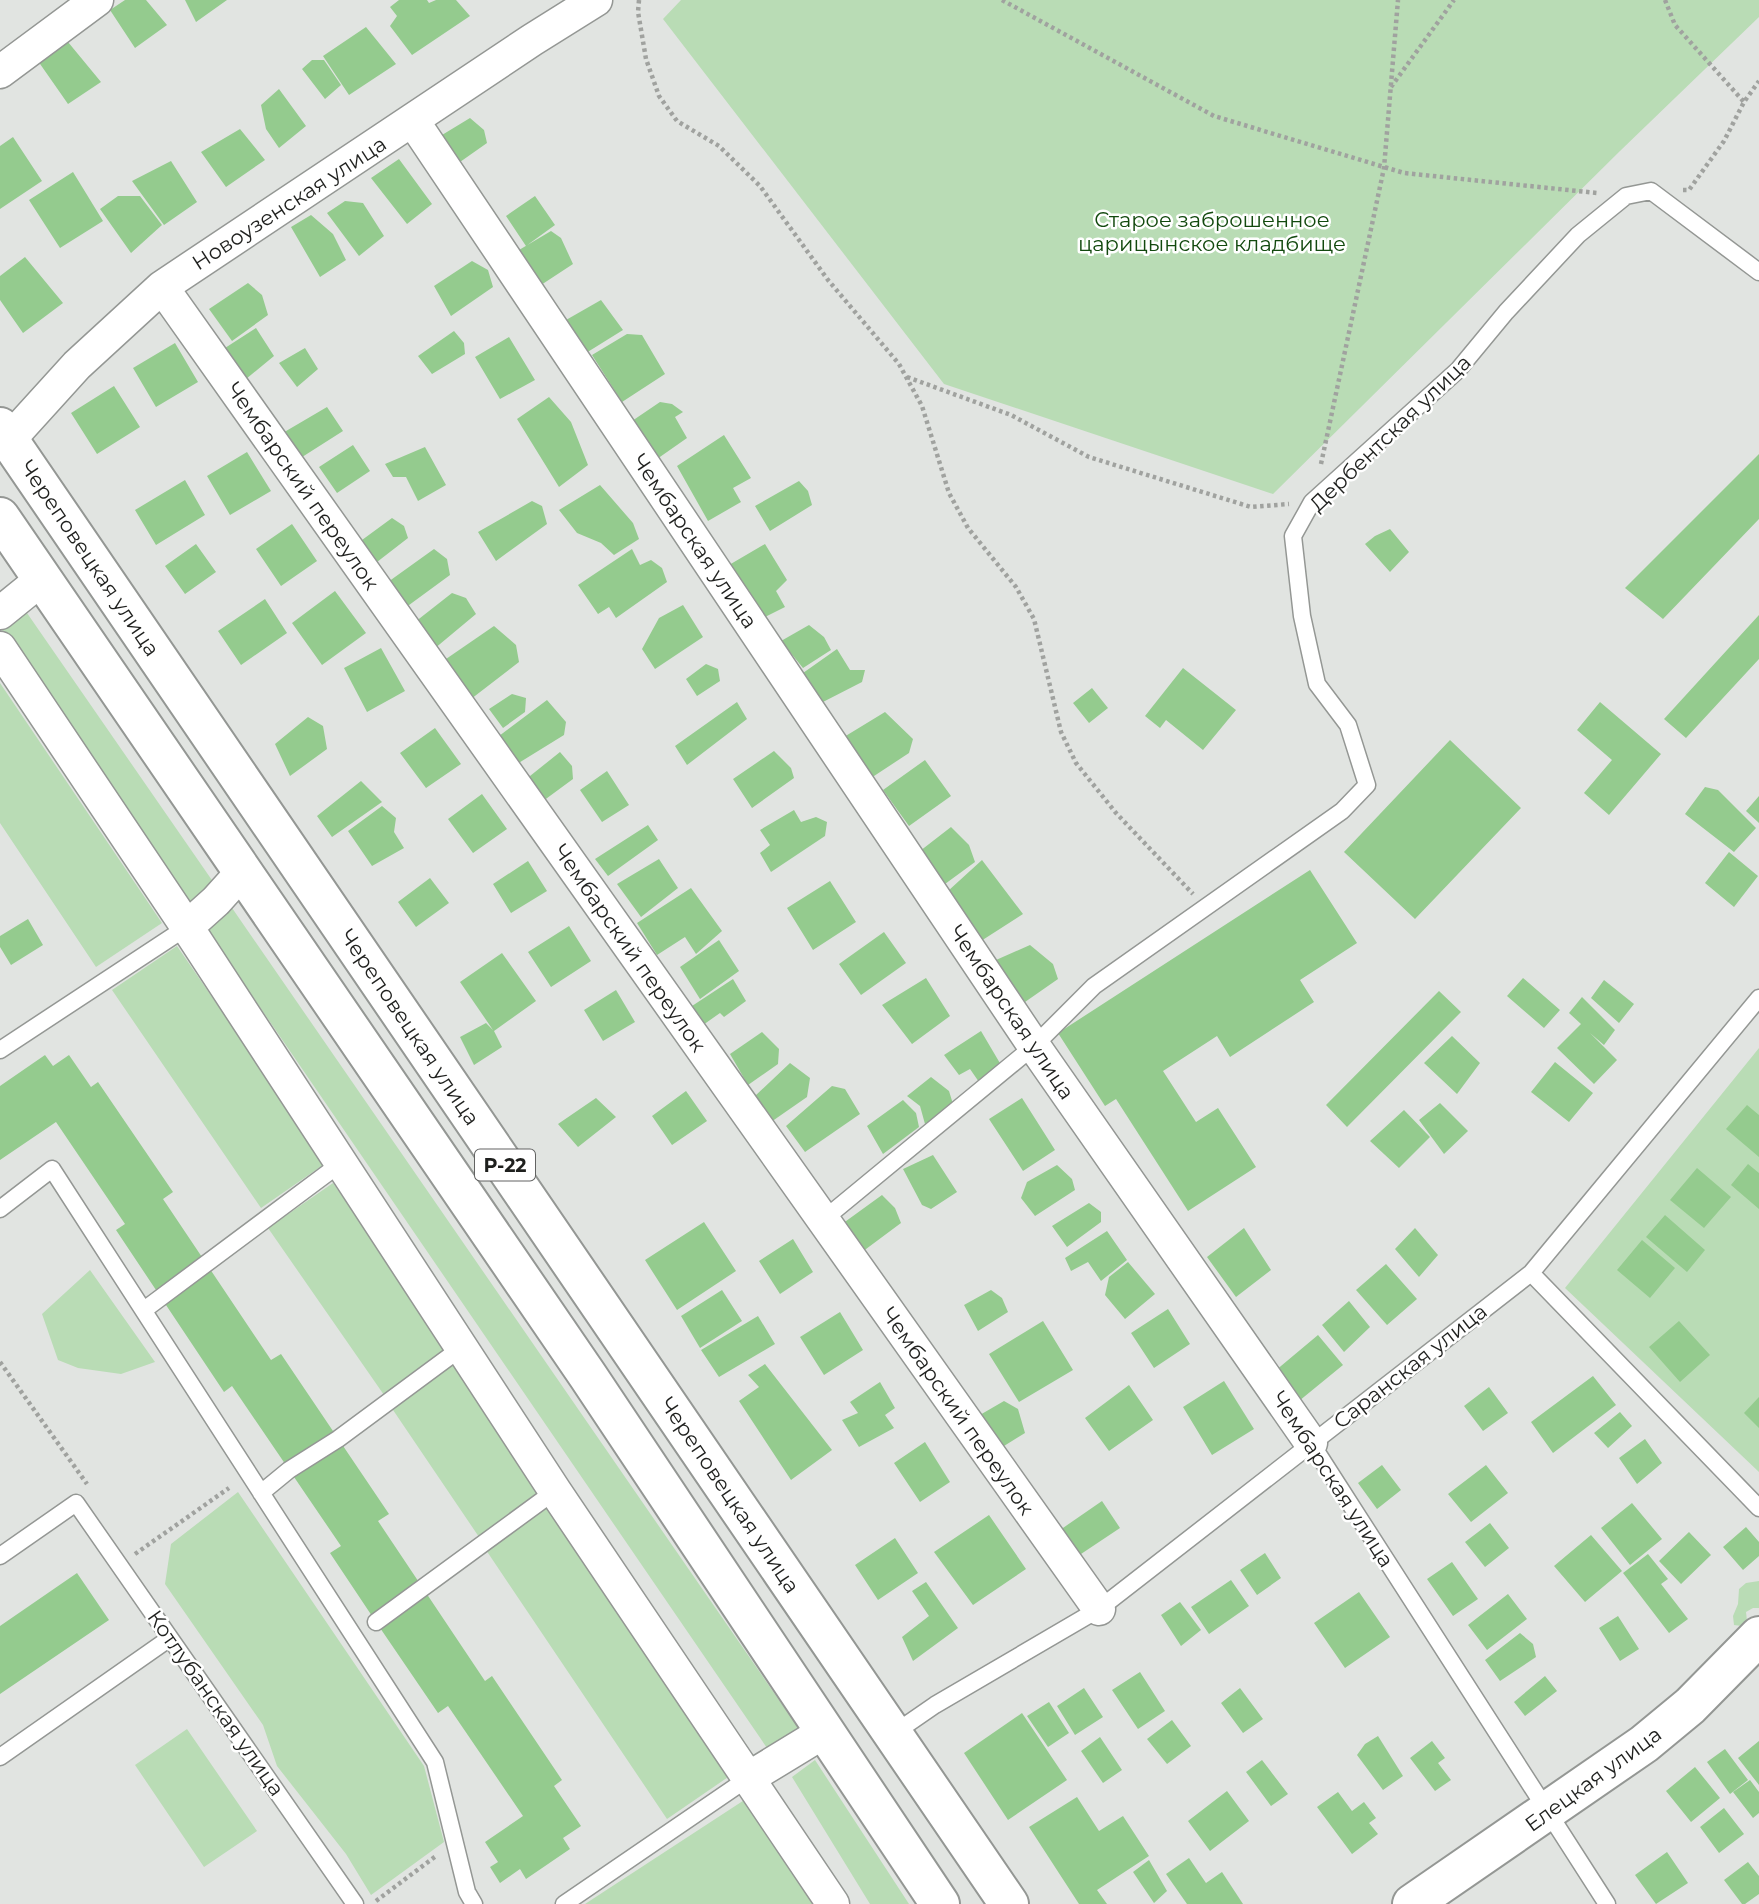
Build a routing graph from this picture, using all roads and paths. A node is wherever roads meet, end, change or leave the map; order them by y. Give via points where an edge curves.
1 (97, 0) edge
2 (596, 0) edge
3 (639, 0) edge
4 (1002, 0) edge
5 (1398, 0) edge
6 (1454, 0) edge
7 (1665, 0) edge
8 (0, 72) edge
9 (1759, 81) edge
10 (1391, 88) junction
11 (1744, 102) junction
12 (413, 121) junction
13 (1384, 167) junction
14 (1651, 191) junction
15 (1626, 196) junction
16 (1759, 272) edge
17 (162, 287) junction
18 (906, 377) junction
19 (4, 433) edge
20 (1312, 502) junction
21 (0, 517) edge
22 (42, 579) junction
23 (0, 613) edge
24 (0, 648) edge
25 (243, 871) junction
26 (1206, 907) junction
27 (187, 927) junction
28 (1759, 998) edge
29 (1034, 1046) junction
30 (0, 1049) edge
31 (341, 1163) junction
32 (0, 1209) edge
33 (823, 1220) junction
34 (1531, 1273) junction
35 (144, 1310) junction
36 (461, 1348) junction
37 (1311, 1443) junction
38 (229, 1488) dead end
39 (555, 1491) junction
40 (261, 1493) junction
41 (1759, 1508) edge
42 (135, 1555) dead end
43 (0, 1556) edge
44 (1099, 1609) junction
45 (376, 1622) dead end
46 (1759, 1636) edge
47 (170, 1638) junction
48 (824, 1732) junction
49 (893, 1734) junction
50 (0, 1757) edge
51 (747, 1779) junction
52 (1548, 1812) junction
53 (446, 1849) dead end
54 (355, 1904) edge
55 (372, 1904) edge
56 (474, 1904) edge
57 (564, 1904) edge
58 (833, 1904) edge
59 (940, 1904) edge
60 (1009, 1904) edge
61 (1412, 1904) edge
62 (1607, 1904) edge

1 - 8 street
2 - 12 street, Новоузенская улица
3 - 18 path via 646,59 659,96 677,121 719,146 760,186
4 - 13 path via 1214,116
5 - 10 path
6 - 10 path
7 - 11 path via 1675,24
9 - 11 path
10 - 13 path
11 - 14 path via 1724,141 1689,190
12 - 17 street, Новоузенская улица
12 - 29 street, Чембарская улица
13 - 15 path via 1404,173
13 - 20 path
14 - 15 lane, Дербентская улица
14 - 16 lane
15 - 20 lane, Дербентская улица via 1578,235 1458,370
17 - 19 street, Новоузенская улица
17 - 33 street, Чембарский переулок
18 - 20 path via 1011,415 1089,457 1251,507
18 - 26 path via 922,405 949,493 968,528 1016,587 1034,619 1061,732 1076,763 1116,813
19 - 49 main road, Череповецкая улица / Р-22
20 - 26 lane, Дербентская улица via 1293,536 1302,616 1317,684 1348,724 1367,785 1342,811
21 - 22 main road, Р-22
22 - 23 street
22 - 25 main road, Р-22
24 - 27 street
25 - 27 street
25 - 48 main road, Р-22 via 588,1376
26 - 29 lane, Дербентская улица via 1094,986
27 - 30 lane
27 - 31 street
28 - 34 lane, Саранская улица
29 - 33 lane, Дербентская улица
29 - 37 street, Чембарская улица
31 - 35 lane
31 - 36 street
32 - 35 lane via 52,1168
33 - 44 street, Чембарский переулок
34 - 37 lane, Саранская улица
34 - 41 lane
35 - 40 lane
36 - 39 street
36 - 40 lane
37 - 44 lane, Саранская улица
37 - 52 lane, Чембарская улица
38 - 42 path
39 - 45 lane
39 - 51 street
40 - 56 lane via 435,1762 467,1892
43 - 47 lane, Котлубанская улица via 76,1503
44 - 49 lane, Саранская улица
46 - 52 main road, Елецкая улица via 1690,1706
47 - 50 lane
47 - 54 lane, Котлубанская улица
48 - 51 street
48 - 59 main road, Р-22
49 - 60 main road, Череповецкая улица / Р-22
51 - 57 lane
51 - 58 street
52 - 61 main road, Елецкая улица
52 - 62 lane, Чембарская улица
53 - 55 path

